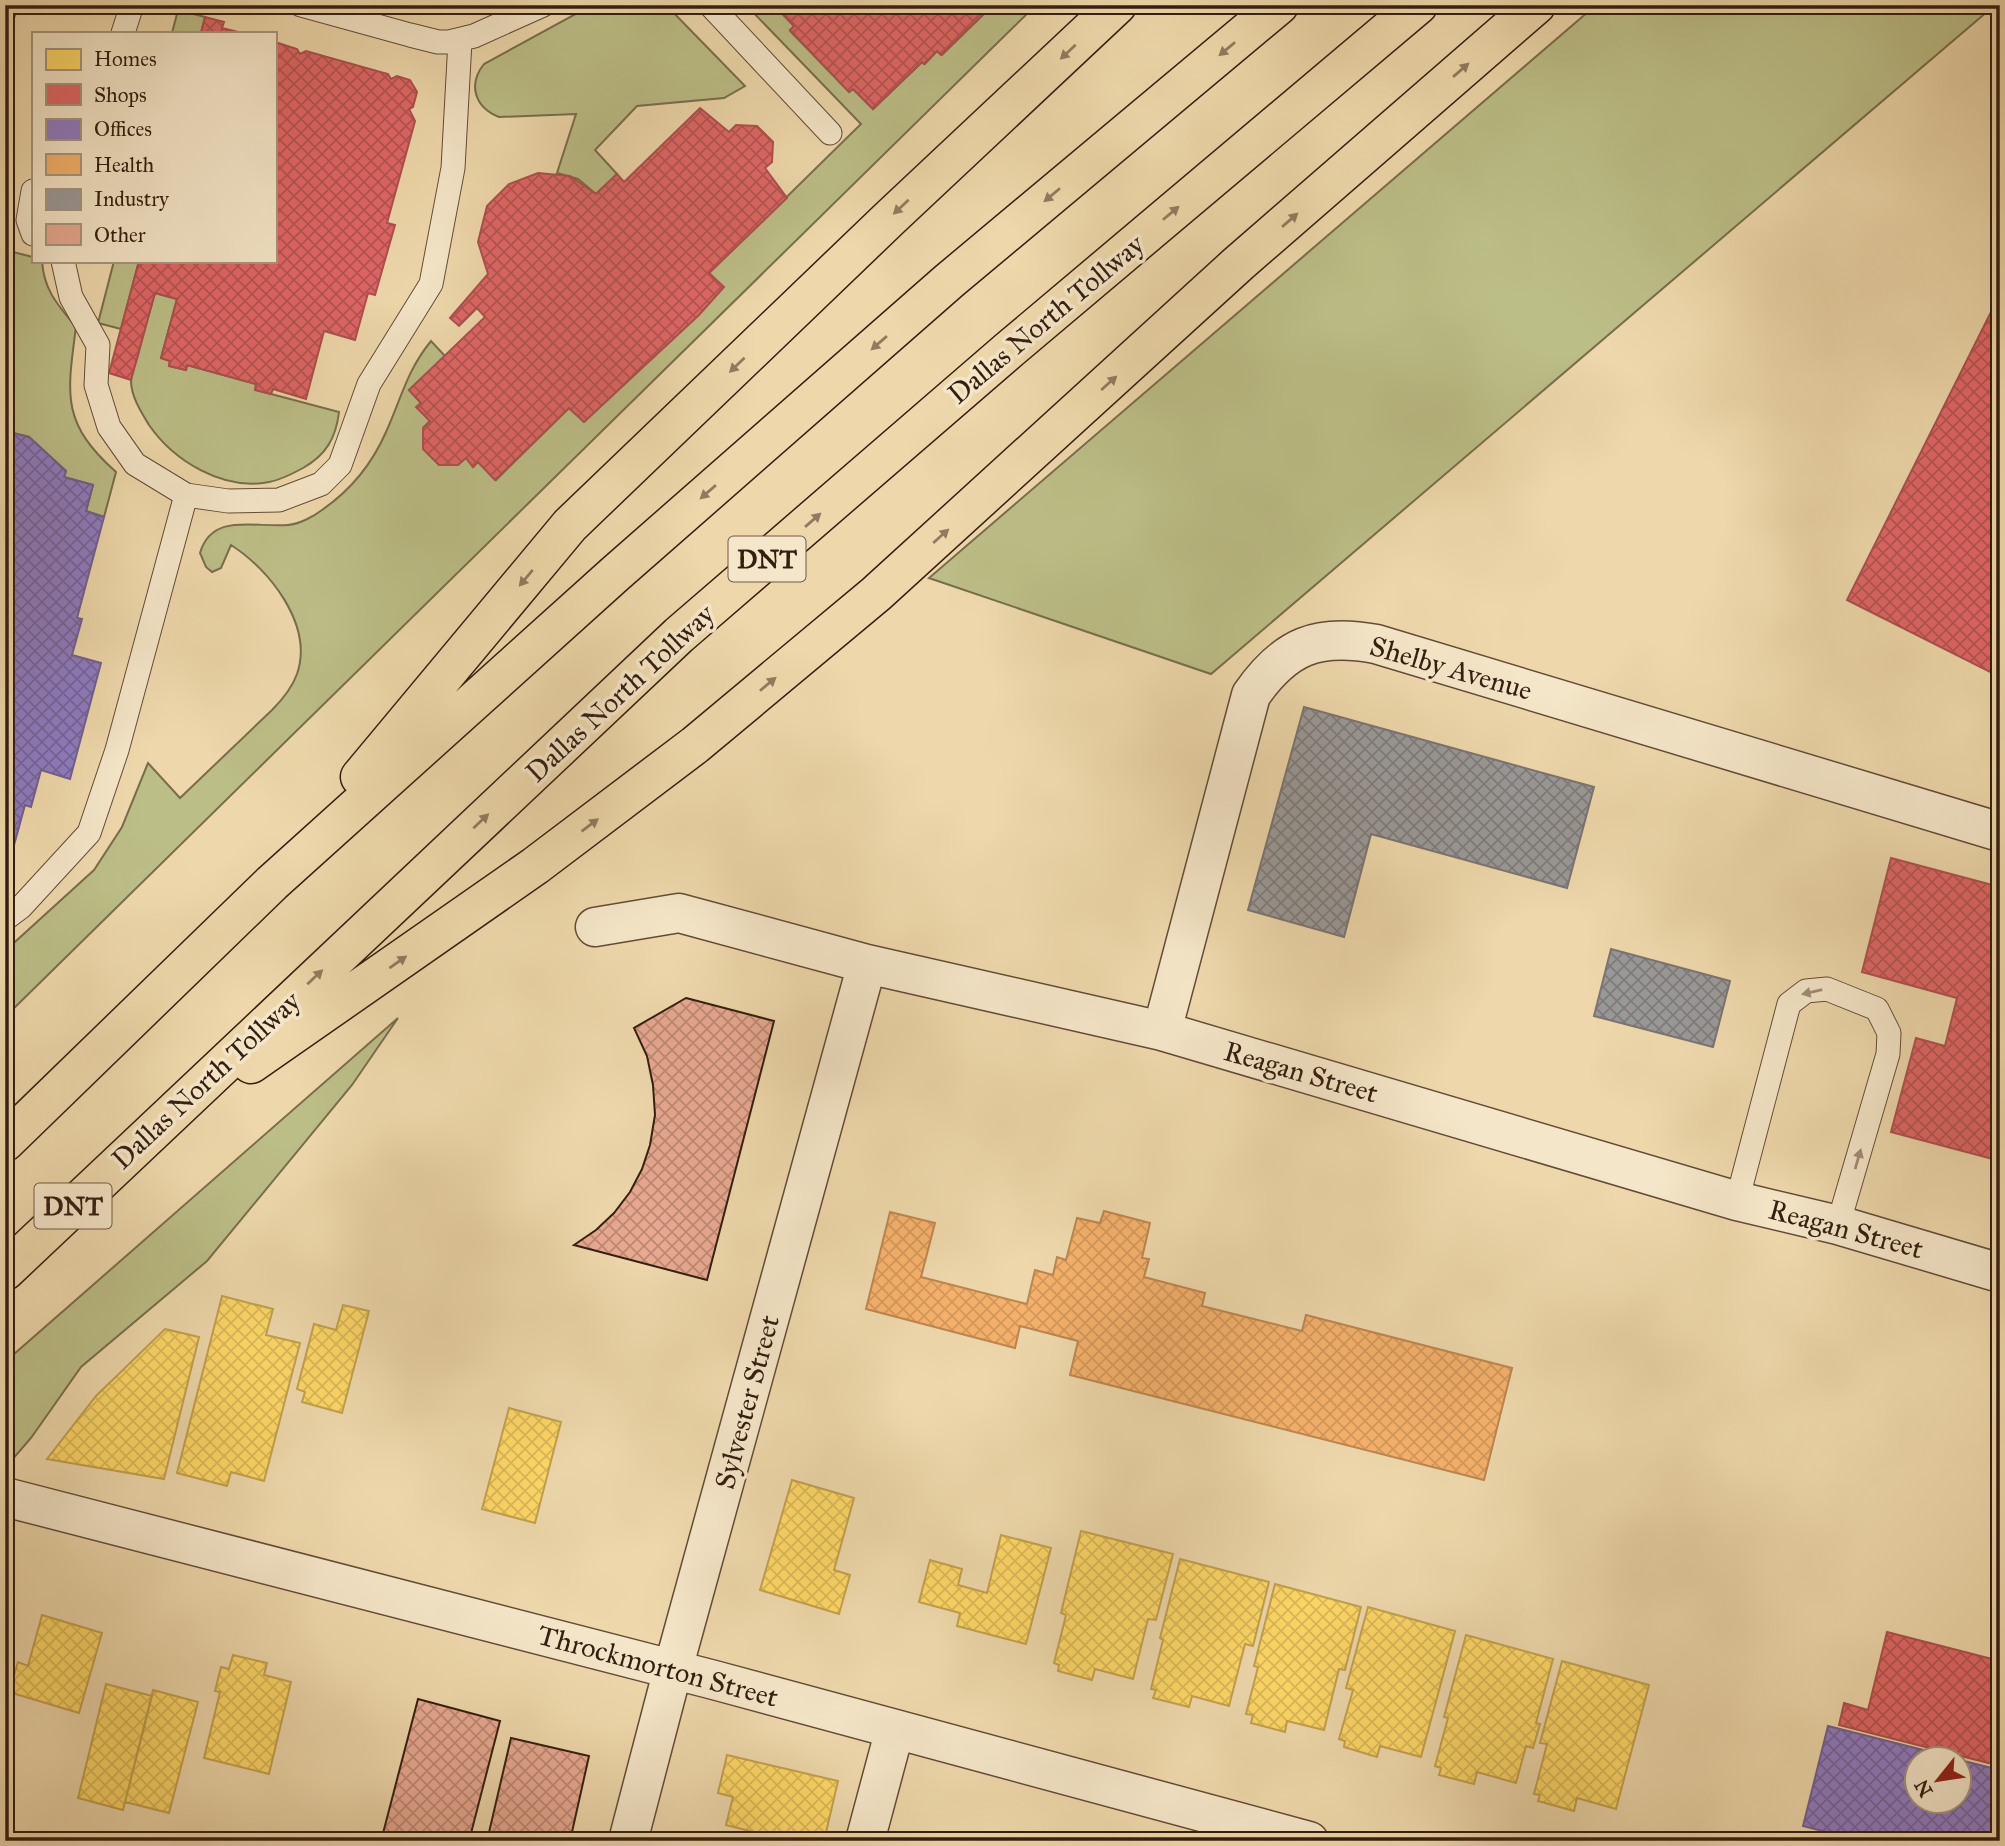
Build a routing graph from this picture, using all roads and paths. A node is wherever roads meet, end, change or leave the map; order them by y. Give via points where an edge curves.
1 (131, 5) edge
2 (301, 5) edge
3 (542, 5) edge
4 (710, 5) edge
5 (1117, 5) edge
6 (1279, 5) edge
7 (1418, 5) edge
8 (1536, 5) edge
9 (123, 32) edge
10 (460, 41) junction
11 (830, 133) dead end
12 (32, 197) edge
13 (32, 231) edge
14 (63, 262) edge
15 (186, 495) junction
16 (2000, 832) edge
17 (272, 883) junction
18 (5, 919) edge
19 (595, 927) dead end
20 (867, 964) junction
21 (1162, 1031) junction
22 (141, 1141) junction
23 (5, 1142) edge
24 (1737, 1201) junction
25 (1838, 1225) junction
26 (5, 1271) edge
27 (2000, 1273) edge
28 (5, 1497) edge
29 (673, 1670) junction
30 (895, 1729) junction
31 (1219, 1829) edge
32 (628, 1841) edge
33 (865, 1841) edge
34 (1309, 1841) edge

1 - 9 lane
2 - 10 lane via 432,41
3 - 10 lane
4 - 11 lane
5 -> 17 highway via 570,525
6 -> 17 highway via 949,281
22 -> 7 highway, Dallas North Tollway / DNT via 680,635
22 -> 8 highway via 535,866 695,745 876,594 1238,264
10 - 15 lane via 453,168 431,284 369,384 340,465 321,484 279,500 228,501
12 - 13 lane via 28,220
14 - 15 lane via 71,297 98,345 96,385 109,428 135,464
15 - 18 lane via 117,750 89,833
16 - 21 street, Shelby Avenue via 1376,644 1347,639 1318,642 1291,653 1268,671 1251,695
17 - 23 highway
19 - 20 street, Reagan Street via 679,913
20 - 21 street, Reagan Street
20 - 29 street, Sylvester Street
21 - 24 street, Reagan Street
22 - 26 highway, Dallas North Tollway / DNT
24 - 25 street, Reagan Street
25 -> 24 lane via 1888,1054 1889,1033 1877,1009 1827,989 1806,991 1789,1004
25 - 27 street, Reagan Street
28 - 29 street, Throckmorton Street
29 - 30 street, Throckmorton Street
29 - 32 street, Sylvester Street
30 - 31 street, Throckmorton Street
30 - 33 street
31 - 34 street, Throckmorton Street

